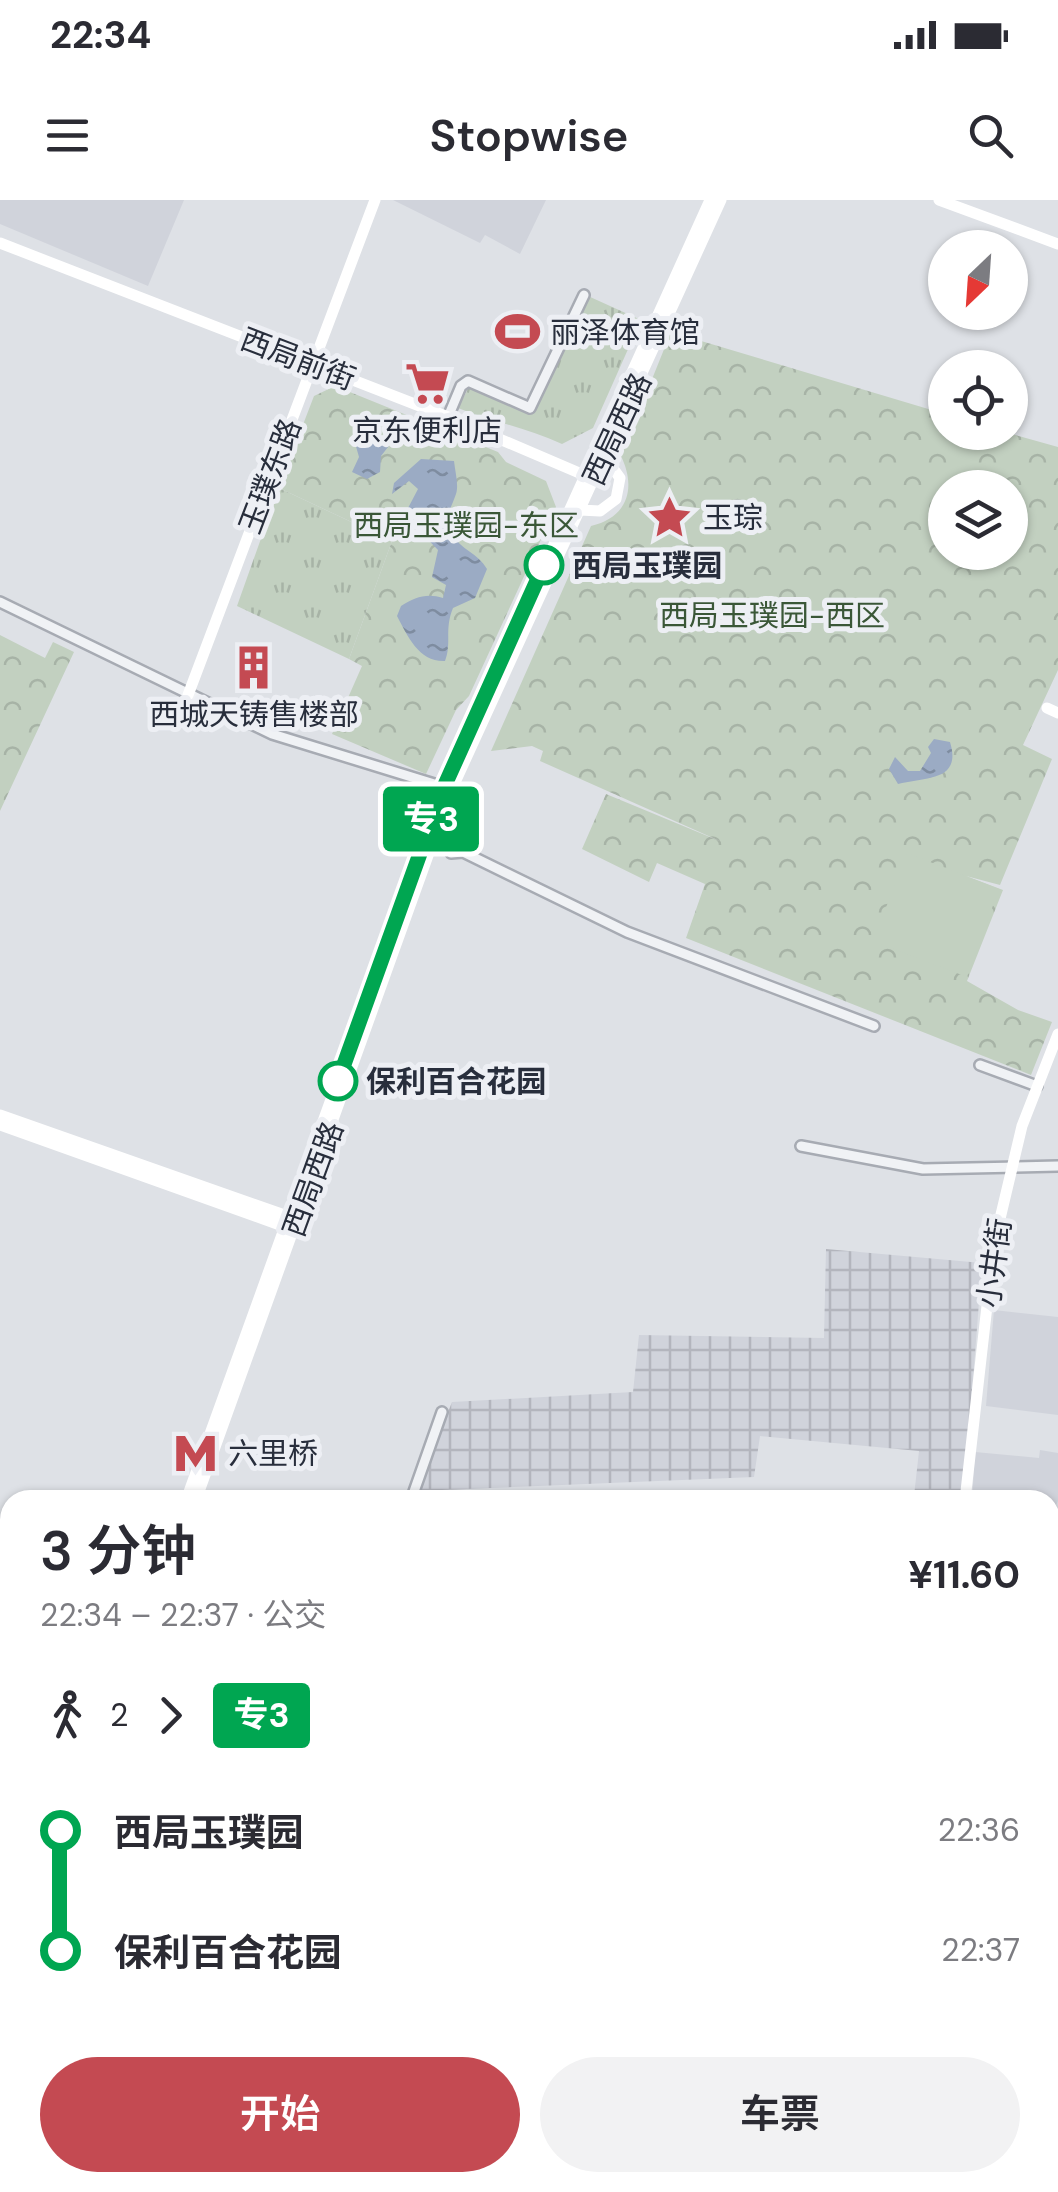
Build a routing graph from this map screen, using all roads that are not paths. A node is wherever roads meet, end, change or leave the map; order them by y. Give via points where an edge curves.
1 (375, 200) edge
2 (710, 200) edge
3 (721, 200) edge
4 (939, 200) edge
5 (0, 243) edge
6 (1058, 244) edge
7 (584, 296) dead end
8 (312, 365) junction
9 (448, 417) junction
10 (604, 456) junction
11 (589, 477) junction
12 (580, 510) junction
13 (0, 602) edge
14 (188, 695) junction
15 (444, 787) junction
16 (451, 853) dead end
17 (874, 1026) dead end
18 (1058, 1034) edge
19 (980, 1065) dead end
20 (1037, 1086) junction
21 (0, 1115) edge
22 (0, 1125) edge
23 (801, 1146) dead end
24 (1010, 1165) junction
25 (1058, 1166) edge
26 (292, 1224) junction
27 (442, 1412) dead end
28 (190, 1490) edge
29 (199, 1490) edge
30 (415, 1490) edge
31 (966, 1490) edge

1 - 8 street, 玉璞东路
2 - 11 street, 西局西路
3 - 10 street, 西局西路
4 - 6 street
5 - 8 street, 西局前街
7 - 9 street via 530,408 468,381
8 - 9 street, 西局前街
8 - 14 street, 玉璞东路
9 - 11 street, 西局前街
10 - 11 street, 西局西路
10 - 12 street via 620,478 616,499 600,511
11 - 12 street, 西局西路
11 - 15 street, 西局西路
12 - 26 street, 西局西路 via 452,790
13 - 14 street
14 - 15 street via 272,734
15 - 26 street, 西局西路
16 - 17 street via 462,852 627,932
18 - 20 street, 小井街
19 - 20 street
20 - 24 street, 小井街
21 - 26 street
22 - 26 street
23 - 24 street via 923,1168
24 - 25 street
24 - 31 street, 小井街 via 994,1244
26 - 28 street, 西局西路
26 - 29 street, 西局西路
27 - 30 street

